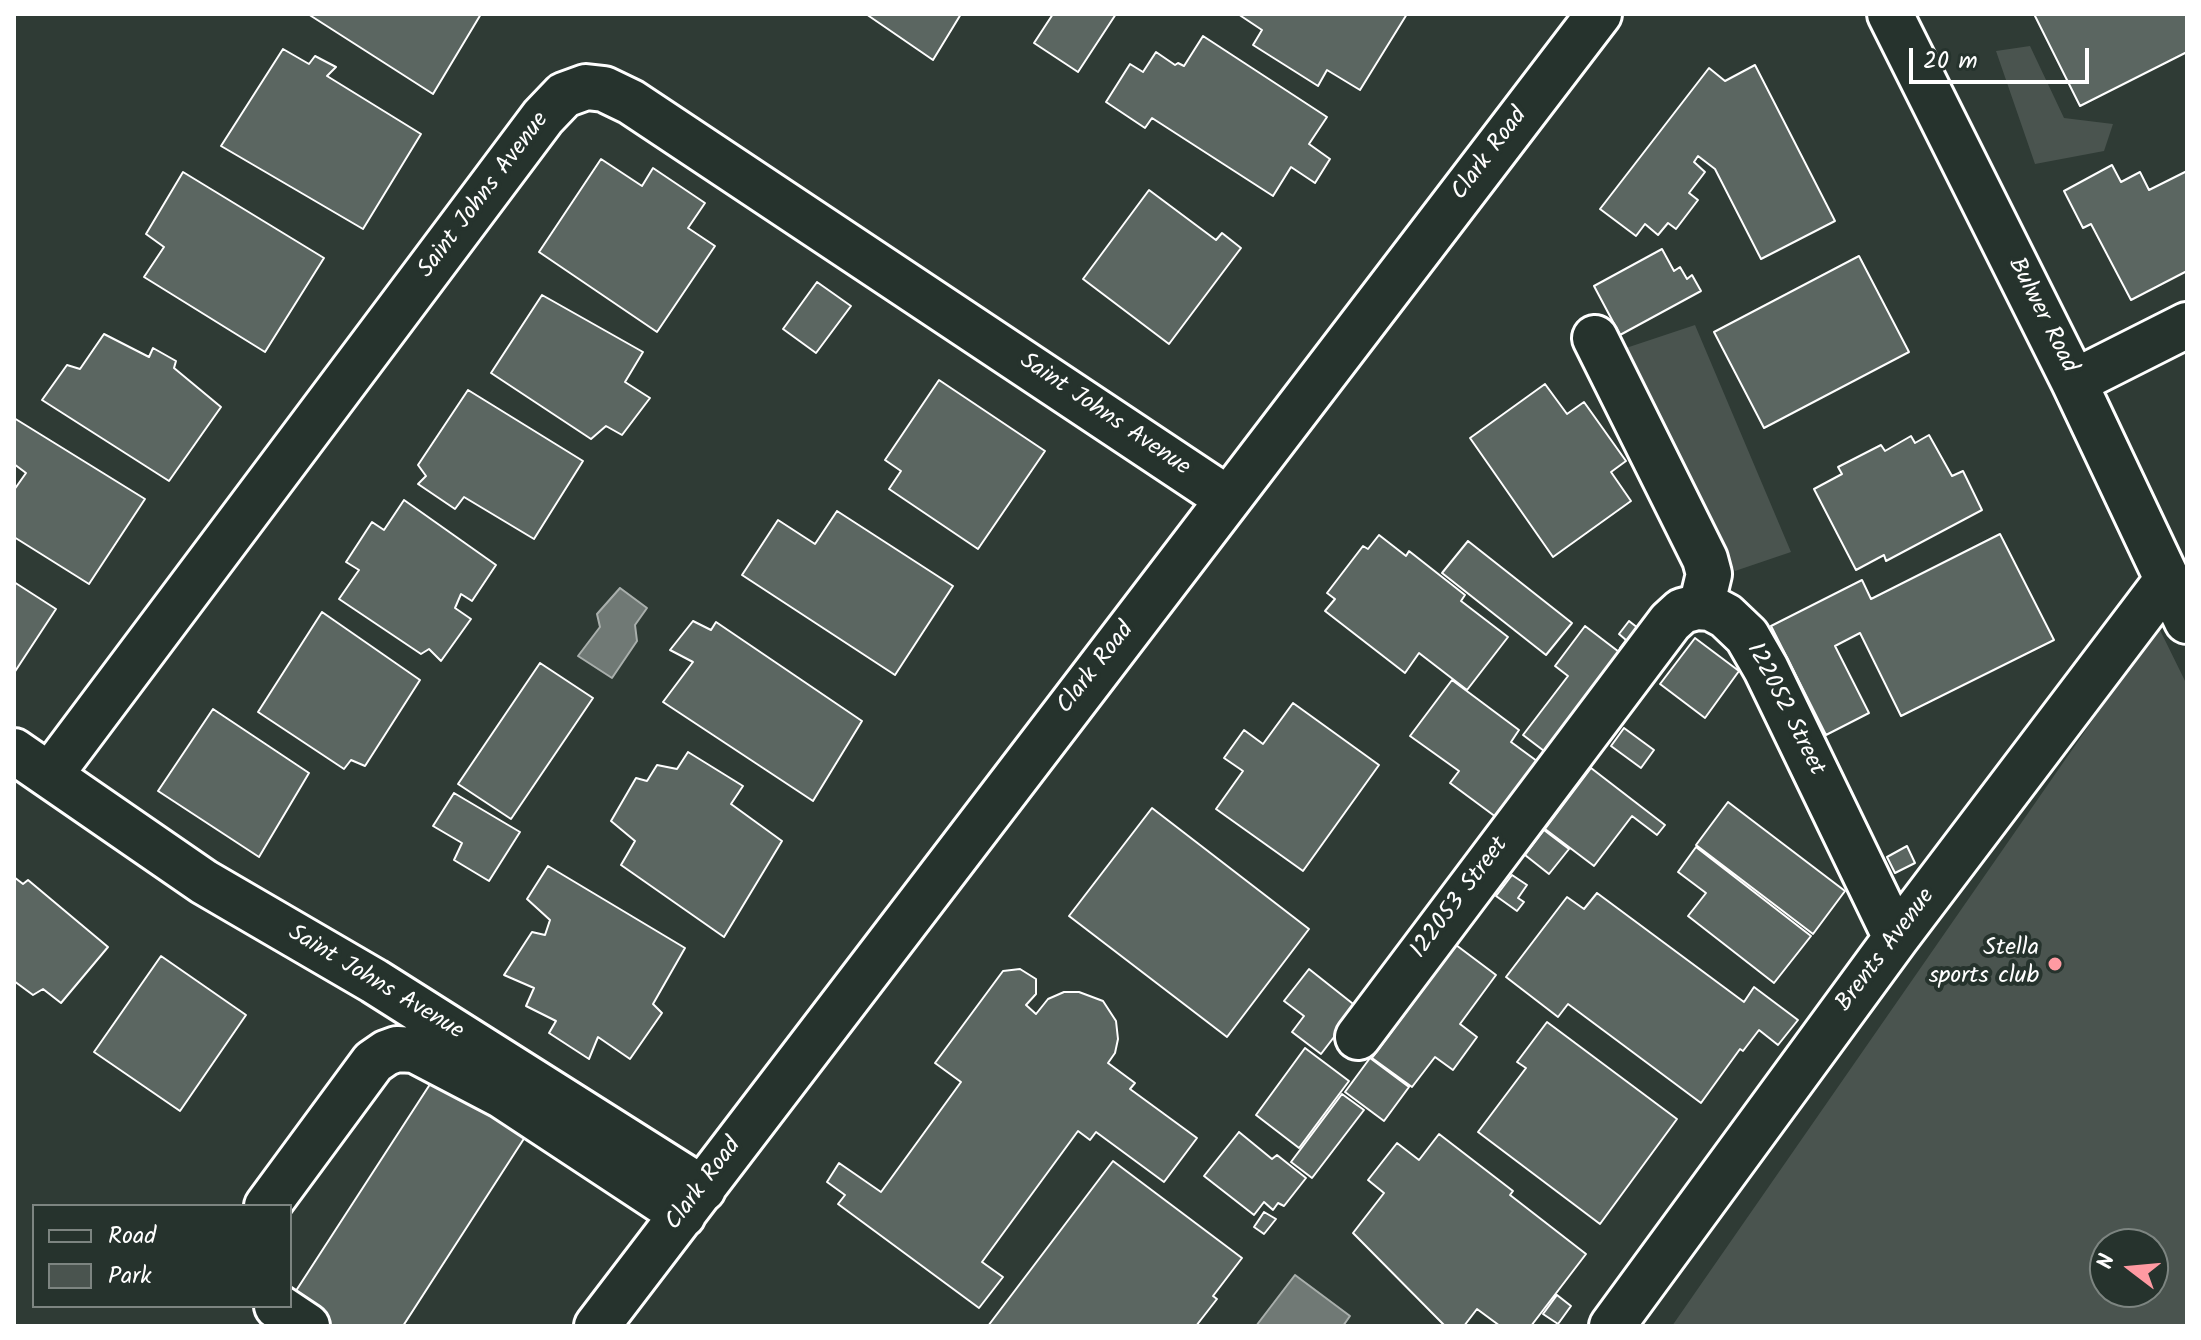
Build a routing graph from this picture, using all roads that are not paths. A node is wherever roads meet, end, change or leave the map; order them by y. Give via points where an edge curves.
1 (1890, 14) edge
2 (1589, 18) edge
3 (2187, 325) edge
4 (1595, 338) dead end
5 (2074, 382) junction
6 (1228, 499) junction
7 (2167, 580) junction
8 (1697, 607) junction
9 (2187, 621) edge
10 (14, 751) edge
11 (50, 775) junction
12 (1896, 938) junction
13 (1358, 1037) dead end
14 (693, 1202) junction
15 (268, 1204) edge
16 (280, 1308) edge
17 (307, 1326) edge
18 (597, 1326) edge
19 (1612, 1326) edge

1 - 5 street, Bulwer Road
2 - 6 street, Clark Road
3 - 5 street
4 - 8 street via 1705,559 1709,574
5 - 7 street, Bulwer Road
6 - 11 street, Saint Johns Avenue via 631,102 586,87 564,95 543,117
6 - 14 street, Clark Road
7 - 9 street, Bulwer Road
7 - 12 street, Brents Avenue
8 - 12 street, 122052 Street via 1726,616 1747,636
8 - 13 street, 122053 Street via 1670,622
10 - 11 street, Saint Johns Avenue
11 - 14 street, Saint Johns Avenue via 204,882 374,981
12 - 19 street, Brents Avenue
14 - 15 street via 415,1050 397,1049 373,1062
14 - 18 street, Clark Road
16 - 17 street

